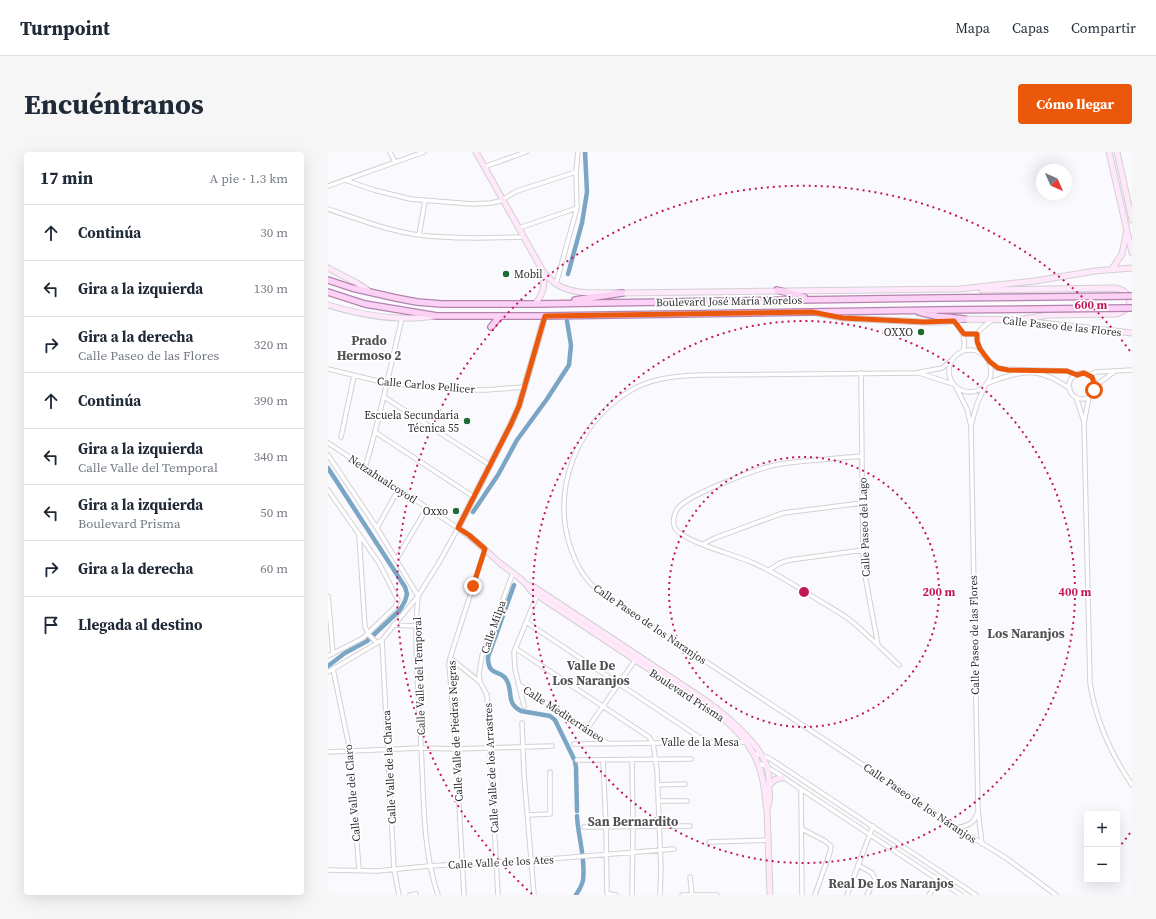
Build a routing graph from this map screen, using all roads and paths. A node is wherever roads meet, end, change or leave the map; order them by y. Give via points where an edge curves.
1 (390, 152) edge
2 (424, 152) edge
3 (476, 152) edge
4 (526, 152) edge
5 (578, 152) edge
6 (1109, 152) edge
7 (1117, 152) edge
8 (395, 162) junction
9 (484, 167) junction
10 (576, 172) junction
11 (345, 180) junction
12 (328, 186) edge
13 (502, 199) junction
14 (425, 201) junction
15 (577, 208) junction
16 (328, 209) edge
17 (1132, 220) edge
18 (519, 228) junction
19 (1127, 229) junction
20 (419, 235) junction
21 (524, 237) junction
22 (1132, 253) edge
23 (328, 268) edge
24 (1132, 268) edge
25 (1112, 269) junction
26 (544, 274) junction
27 (328, 280) edge
28 (556, 284) junction
29 (960, 289) junction
30 (777, 290) junction
31 (328, 292) edge
32 (370, 292) junction
33 (622, 293) junction
34 (1132, 296) edge
35 (812, 300) junction
36 (535, 304) junction
37 (553, 304) junction
38 (328, 305) edge
39 (1132, 308) edge
40 (909, 310) junction
41 (812, 312) junction
42 (437, 316) junction
43 (500, 316) junction
44 (545, 316) junction
45 (402, 318) junction
46 (993, 319) junction
47 (964, 320) junction
48 (1015, 320) junction
49 (954, 321) junction
50 (491, 327) dead end
51 (1132, 333) edge
52 (964, 334) junction
53 (977, 334) junction
54 (963, 351) junction
55 (984, 354) junction
56 (952, 360) junction
57 (990, 362) junction
58 (328, 369) edge
59 (1132, 370) edge
60 (1115, 372) junction
61 (861, 373) junction
62 (916, 373) junction
63 (1077, 375) junction
64 (1088, 375) junction
65 (354, 376) junction
66 (386, 383) junction
67 (988, 383) junction
68 (955, 386) junction
69 (985, 386) junction
70 (1095, 386) junction
71 (525, 387) junction
72 (1070, 389) junction
73 (384, 397) junction
74 (1076, 397) junction
75 (1089, 397) junction
76 (1084, 423) junction
77 (971, 426) junction
78 (375, 432) junction
79 (341, 437) dead end
80 (328, 443) edge
81 (328, 455) edge
82 (861, 456) junction
83 (490, 465) junction
84 (365, 468) junction
85 (328, 490) edge
86 (398, 490) junction
87 (474, 497) junction
88 (862, 503) junction
89 (427, 508) junction
90 (376, 528) junction
91 (458, 528) junction
92 (359, 534) junction
93 (703, 544) junction
94 (485, 549) junction
95 (863, 550) junction
96 (396, 560) junction
97 (769, 570) junction
98 (513, 573) junction
99 (538, 593) junction
100 (328, 596) edge
101 (418, 596) junction
102 (526, 622) junction
103 (393, 625) junction
104 (415, 626) junction
105 (368, 634) junction
106 (382, 640) junction
107 (377, 643) junction
108 (878, 645) junction
109 (515, 648) junction
110 (333, 654) junction
111 (328, 656) edge
112 (450, 658) junction
113 (636, 658) junction
114 (899, 665) dead end
115 (333, 669) junction
116 (328, 672) edge
117 (480, 682) junction
118 (619, 683) junction
119 (518, 684) junction
120 (524, 706) dead end
121 (603, 707) junction
122 (522, 723) dead end
123 (587, 729) junction
124 (746, 742) junction
125 (653, 743) junction
126 (708, 743) junction
127 (574, 744) dead end
128 (609, 744) junction
129 (523, 746) junction
130 (552, 746) dead end
131 (421, 748) junction
132 (490, 748) junction
133 (456, 749) junction
134 (388, 750) junction
135 (350, 751) junction
136 (328, 752) edge
137 (754, 754) junction
138 (760, 754) junction
139 (691, 759) dead end
140 (577, 760) dead end
141 (603, 760) junction
142 (632, 760) junction
143 (656, 760) junction
144 (758, 763) junction
145 (766, 766) junction
146 (550, 772) dead end
147 (783, 778) junction
148 (686, 784) dead end
149 (769, 784) junction
150 (657, 785) junction
151 (1132, 785) edge
152 (802, 789) junction
153 (658, 801) junction
154 (687, 801) dead end
155 (768, 810) junction
156 (978, 811) junction
157 (528, 815) junction
158 (606, 826) junction
159 (633, 826) junction
160 (690, 826) dead end
161 (873, 826) junction
162 (584, 827) dead end
163 (659, 827) junction
164 (957, 828) junction
165 (802, 829) junction
166 (870, 834) junction
167 (769, 840) junction
168 (708, 842) dead end
169 (982, 844) junction
170 (674, 849) dead end
171 (659, 850) junction
172 (632, 852) junction
173 (606, 854) junction
174 (531, 860) junction
175 (496, 862) junction
176 (463, 864) junction
177 (858, 865) junction
178 (429, 866) junction
179 (394, 869) junction
180 (328, 870) edge
181 (359, 870) junction
182 (690, 877) dead end
183 (939, 880) junction
184 (416, 894) dead end
185 (399, 895) edge
186 (410, 895) edge
187 (438, 895) edge
188 (464, 895) edge
189 (498, 895) edge
190 (534, 895) edge
191 (616, 895) edge
192 (632, 895) edge
193 (660, 895) edge
194 (682, 895) edge
195 (692, 895) edge
196 (717, 895) edge
197 (770, 895) edge
198 (802, 895) edge
199 (816, 895) edge
200 (847, 895) edge
201 (867, 895) edge
202 (929, 895) edge
203 (961, 895) edge
204 (976, 895) edge
205 (1056, 895) edge

1 - 8 street
2 - 8 street
3 - 9 street
4 - 9 street
5 - 10 street
6 - 19 street
7 - 17 street
8 - 11 street
9 - 13 street
10 - 13 street via 517,191
10 - 15 street
11 - 12 street
11 - 14 street
13 - 14 street via 491,203
13 - 18 street
14 - 20 street
15 - 18 street
15 - 28 street
16 - 20 street
18 - 21 street
19 - 22 street
19 - 25 street via 1122,254
20 - 21 street
21 - 26 street
23 - 32 street
24 - 25 street, Boulevard José María Morelos
25 - 29 street, Boulevard José María Morelos
26 - 28 street, Boulevard José María Morelos
26 - 36 street via 542,296
27 - 32 main road, Boulevard José María Morelos
28 - 33 street, Boulevard José María Morelos via 580,292
29 - 30 street, Boulevard José María Morelos
29 - 48 street via 1115,288 1125,292 1130,301 1126,309 1116,314 1049,315
30 - 33 street, Boulevard José María Morelos
30 - 35 main road
31 - 42 main road, Boulevard José María Morelos via 365,304
32 - 36 main road, Boulevard José María Morelos via 431,303
33 - 37 main road
34 - 35 main road, Boulevard José María Morelos, bridge
35 - 37 main road, Boulevard José María Morelos
36 - 37 main road, Boulevard José María Morelos
38 - 45 street via 364,314
39 - 40 main road, Boulevard José María Morelos, bridge
40 - 41 main road, Boulevard José María Morelos
40 - 47 main road
41 - 44 main road, Boulevard José María Morelos
41 - 49 street, Calle Paseo de las Flores via 843,318
42 - 43 main road, Boulevard José María Morelos
42 - 45 street
43 - 44 main road, Boulevard José María Morelos
43 - 50 main road
44 - 71 street, Calle Valle del Temporal
45 - 66 street
46 - 47 street, Calle Paseo de las Flores
46 - 48 street, Calle Paseo de las Flores
46 - 53 street, Calle Paseo de las Flores
47 - 49 street, Calle Paseo de las Flores
48 - 51 street, Calle Paseo de las Flores
49 - 52 street
52 - 53 street
52 - 54 street
53 - 55 street via 978,345
54 - 55 street
54 - 56 street
55 - 57 street
56 - 62 street, Calle Paseo de los Naranjos via 942,368
56 - 68 street via 949,375
57 - 63 street via 1003,369 1067,371
57 - 67 street via 991,374
58 - 65 street, Calle Carlos Pellicer
59 - 60 street
60 - 64 street via 1096,372
60 - 70 street
61 - 62 street, Calle Paseo de los Naranjos
61 - 82 street, Calle Paseo del Lago
61 - 164 street, Calle Paseo de los Naranjos via 676,376 657,380 628,392 599,416 579,445 571,463 564,501 568,539 581,572 597,590
62 - 68 street, Calle Paseo de los Naranjos
63 - 64 street
63 - 72 street via 1072,378
64 - 70 street via 1092,377
65 - 66 street, Calle Carlos Pellicer
65 - 79 street
66 - 71 street, Calle Carlos Pellicer via 456,390
66 - 73 street
67 - 69 street
67 - 72 street via 1015,374 1031,372 1051,377
68 - 69 street via 971,392
68 - 77 street, Calle Paseo de las Flores via 967,409
69 - 77 street, Calle Paseo de las Flores
70 - 75 street
71 - 83 street, Calle Valle del Temporal via 511,424
72 - 74 street
73 - 78 street
73 - 83 street
74 - 75 street
74 - 76 street
75 - 76 street
76 - 151 street via 1090,683 1101,727 1120,768
77 - 156 street, Calle Paseo de las Flores
78 - 84 street
78 - 87 street
80 - 84 street, Netzahualcoyotl
81 - 90 street
82 - 88 street, Calle Paseo del Lago
82 - 93 street via 780,464 749,473 690,498 675,513 674,527 684,536
83 - 87 street, Calle Valle del Temporal
84 - 86 street, Netzahualcoyotl
85 - 92 street
86 - 89 street, Netzahualcoyotl
86 - 90 street
87 - 91 street, Calle Valle del Temporal
88 - 93 street via 783,513
88 - 95 street, Calle Paseo del Lago
89 - 91 street, Netzahualcoyotl
89 - 96 street
90 - 96 street
91 - 94 street, Boulevard Prisma
91 - 101 street, Calle Valle del Temporal
92 - 105 street via 364,617
92 - 105 street via 398,600 395,607
93 - 97 street
94 - 98 street, Boulevard Prisma
94 - 112 street, Calle Valle de Piedras Negras
95 - 97 street via 796,559 780,563
95 - 108 street, Calle Paseo del Lago via 864,570
96 - 101 street
97 - 108 street via 849,620
98 - 99 street, Boulevard Prisma
98 - 117 street, Calle Milpa via 482,656
99 - 102 street
99 - 113 street, Boulevard Prisma
100 - 110 street
101 - 103 street
101 - 104 street, Calle Valle del Temporal
102 - 109 street
102 - 118 street
103 - 104 street
103 - 106 street
104 - 131 street, Calle Valle del Temporal
105 - 107 street
105 - 110 street
106 - 107 street
106 - 134 street, Calle Valle de la Charca
107 - 115 street
108 - 114 street
109 - 119 street via 514,662
109 - 121 street
110 - 111 street
112 - 117 street, Calle Valle de los Arrastres
112 - 133 street, Calle Valle de Piedras Negras
113 - 118 street
113 - 124 street, Boulevard Prisma via 729,723
113 - 138 street, Boulevard Prisma via 731,720
115 - 116 street
115 - 135 street, Calle Valle del Claro
117 - 132 street, Calle Valle de los Arrastres via 487,695
118 - 121 street
118 - 126 street
119 - 120 street
119 - 123 street, Calle Mediterráneo
121 - 123 street
121 - 125 street
122 - 129 street
123 - 128 street, Calle Mediterráneo
124 - 126 street, Valle de la Mesa
124 - 137 street, Boulevard Prisma
125 - 126 street, Valle de la Mesa
125 - 128 street, Valle de la Mesa
125 - 143 street
127 - 128 street, Valle de la Mesa
129 - 130 street
129 - 132 street
129 - 157 street
131 - 133 street
131 - 134 street
131 - 178 street, Calle Valle del Temporal
132 - 133 street
132 - 175 street, Calle Valle de los Arrastres
133 - 176 street, Calle Valle de Piedras Negras
134 - 135 street
134 - 179 street, Calle Valle de la Charca
135 - 136 street
135 - 181 street, Calle Valle del Claro
137 - 138 street, Boulevard Prisma
137 - 144 street
138 - 145 street
138 - 161 street, Boulevard Prisma
139 - 143 street
140 - 141 street
141 - 142 street
141 - 158 street
142 - 143 street
142 - 159 street
143 - 150 street
144 - 145 street
144 - 155 street
145 - 147 street
145 - 149 street
146 - 157 street via 550,814
147 - 149 street
147 - 152 street
148 - 150 street
149 - 155 street
150 - 153 street
152 - 165 street
152 - 166 street
153 - 154 street
153 - 163 street
155 - 167 street
156 - 164 street via 970,824
156 - 169 street, Calle Paseo de las Flores
157 - 174 street
158 - 159 street
158 - 162 street
158 - 173 street
159 - 163 street
159 - 172 street
160 - 163 street
161 - 166 street
161 - 204 street, Boulevard Prisma
163 - 171 street
164 - 169 street, Calle Paseo de los Naranjos
165 - 198 street
165 - 199 street via 831,846
166 - 177 street
166 - 183 street
167 - 168 street
167 - 197 street
169 - 205 street, Calle Paseo de los Naranjos via 1006,858
170 - 171 street, Calle Valle de los Ates
171 - 172 street, Calle Valle de los Ates
171 - 193 street
172 - 173 street, Calle Valle de los Ates
172 - 192 street
173 - 174 street, Calle Valle de los Ates
173 - 191 street via 608,894
174 - 175 street, Calle Valle de los Ates
174 - 190 street
175 - 176 street, Calle Valle de los Ates
175 - 189 street, Calle Valle de los Arrastres
176 - 178 street, Calle Valle de los Ates
176 - 188 street, Calle Valle de Piedras Negras
177 - 200 street
177 - 201 street via 872,873 876,879
178 - 179 street, Calle Valle de los Ates
178 - 187 street, Calle Valle del Temporal
179 - 181 street, Calle Valle de los Ates
179 - 185 street, Calle Valle de la Charca
180 - 181 street, Calle Valle de los Ates
182 - 195 street
183 - 202 street
183 - 203 street
184 - 186 street
194 - 195 street
195 - 196 street

